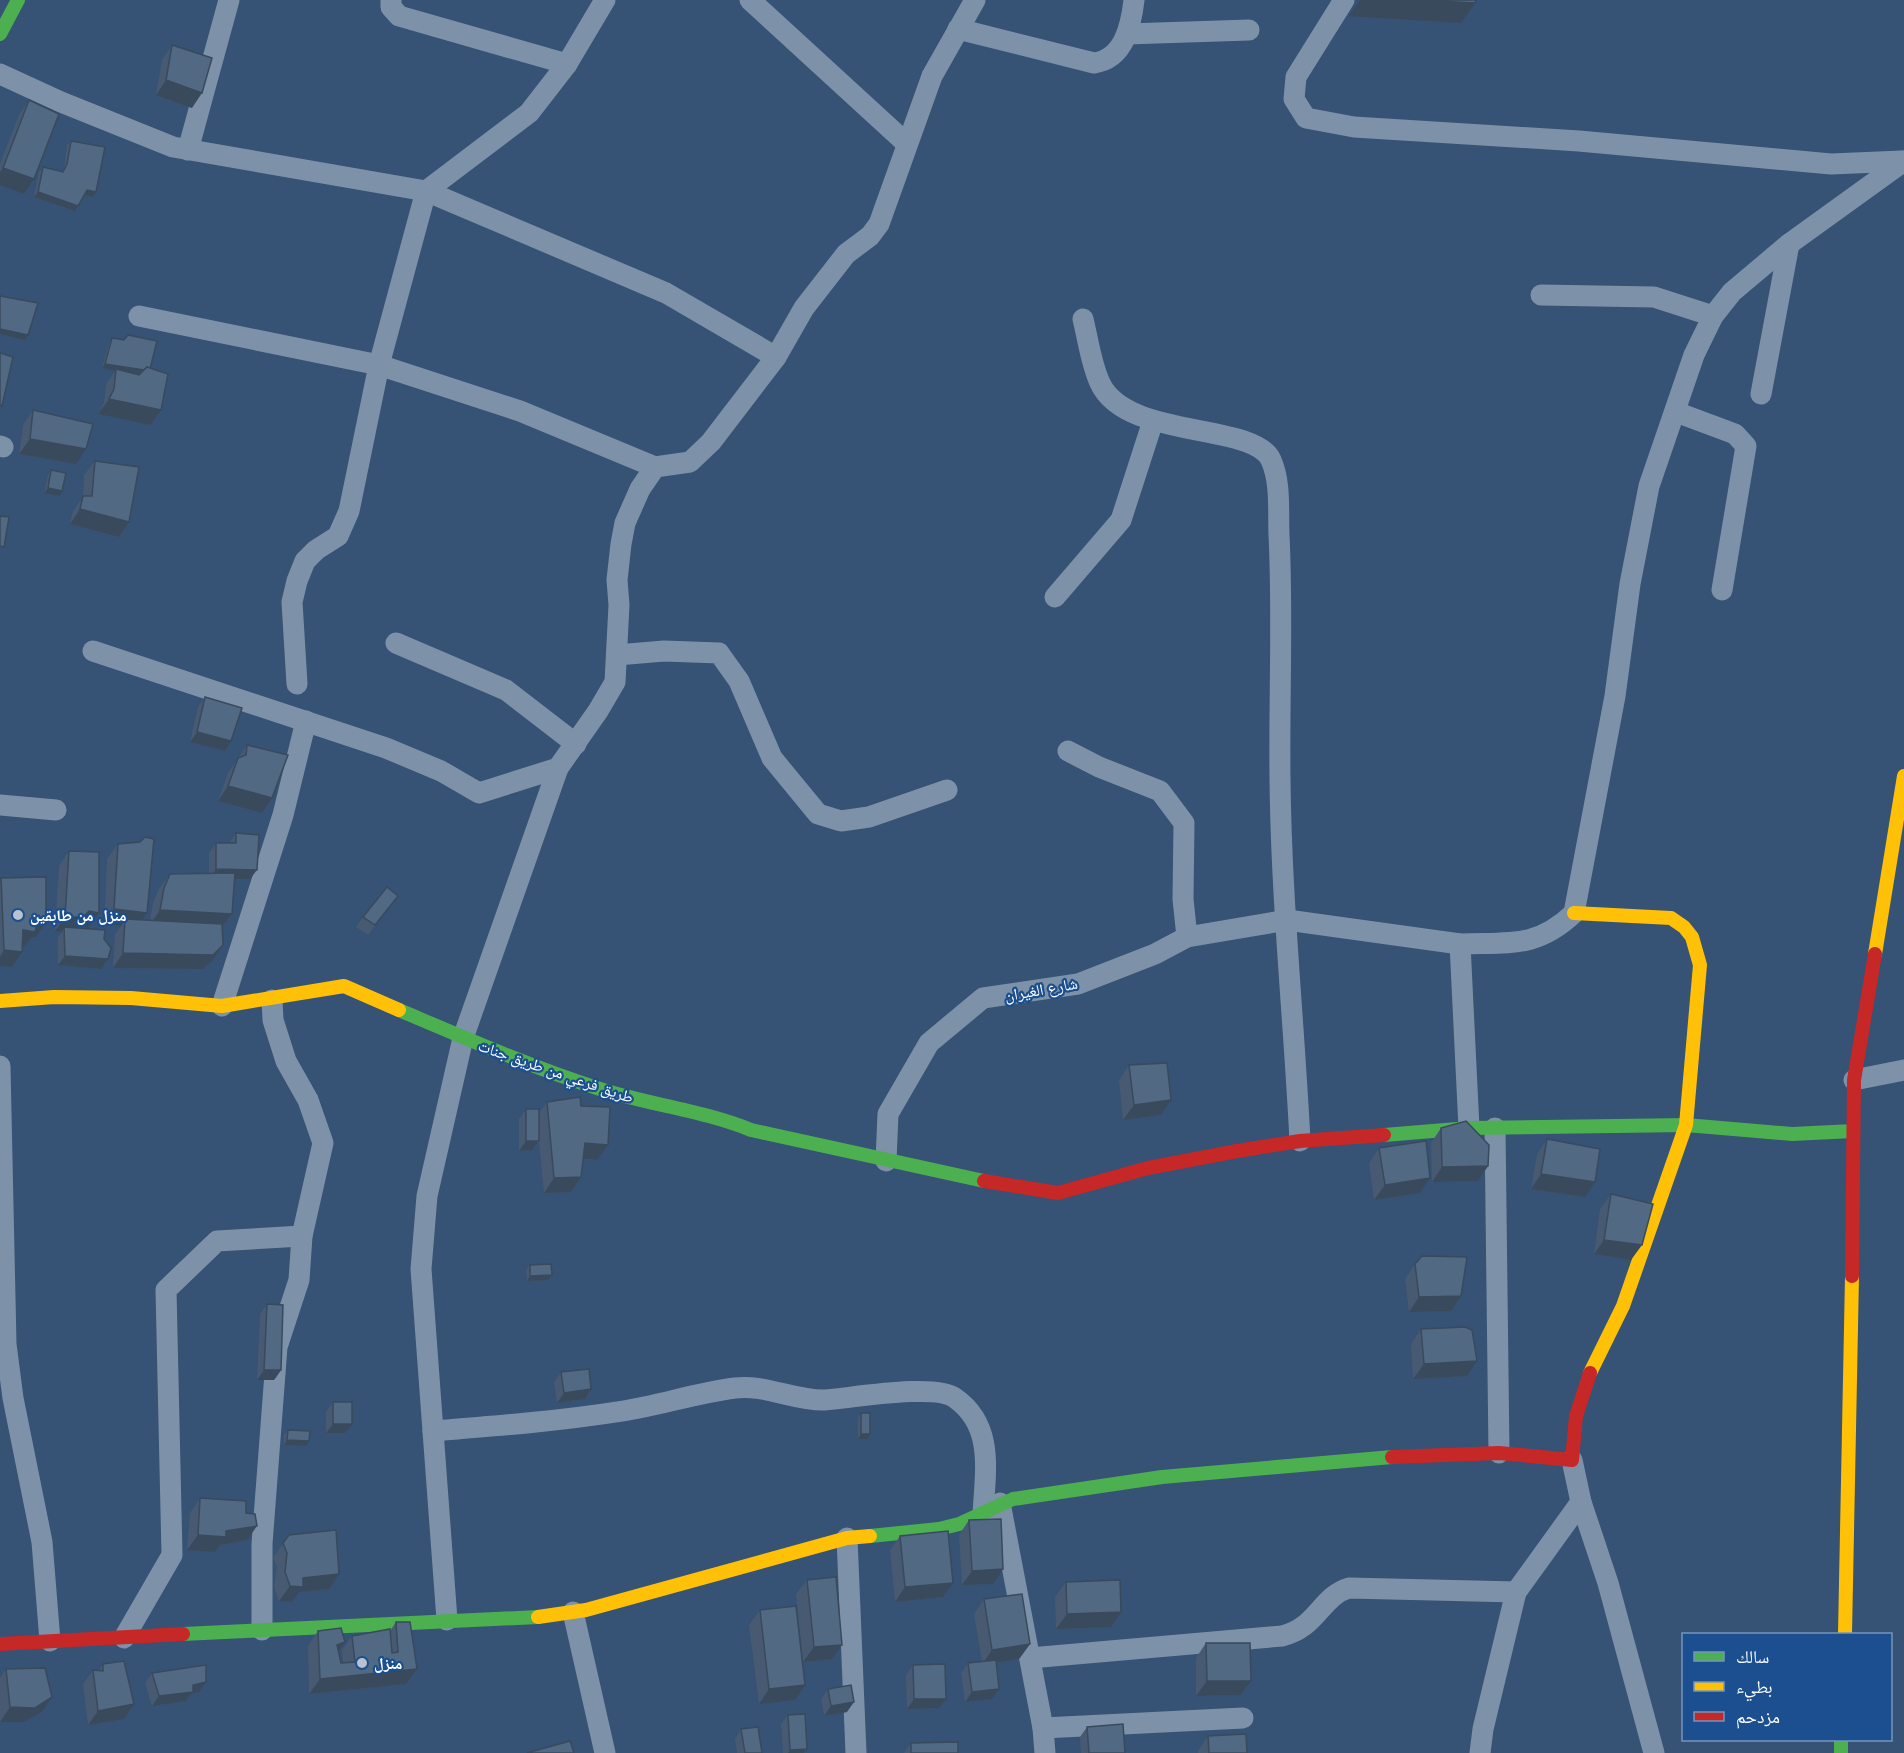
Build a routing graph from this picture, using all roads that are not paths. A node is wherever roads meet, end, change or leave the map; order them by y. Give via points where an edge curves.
1 (18, 0) edge
2 (228, 0) edge
3 (391, 0) edge
4 (605, 0) edge
5 (750, 0) edge
6 (975, 0) edge
7 (1134, 0) edge
8 (1344, 0) edge
9 (958, 29) junction
10 (1249, 30) dead end
11 (0, 34) edge
12 (1126, 34) junction
13 (567, 64) junction
14 (0, 74) edge
15 (906, 143) junction
16 (188, 150) junction
17 (1903, 161) edge
18 (426, 191) junction
19 (1789, 244) junction
20 (1541, 296) dead end
21 (139, 316) dead end
22 (1713, 316) junction
23 (1083, 318) dead end
24 (776, 357) junction
25 (379, 365) junction
26 (1761, 394) dead end
27 (1676, 412) junction
28 (1153, 421) junction
29 (655, 467) junction
30 (1722, 590) dead end
31 (1055, 597) dead end
32 (396, 643) dead end
33 (93, 651) dead end
34 (616, 655) junction
35 (297, 684) dead end
36 (306, 721) junction
37 (576, 744) junction
38 (1068, 751) dead end
39 (558, 768) junction
40 (1904, 776) edge
41 (947, 790) dead end
42 (0, 805) edge
43 (56, 810) dead end
44 (1895, 873) edge
45 (1574, 913) junction
46 (1287, 920) junction
47 (1187, 938) junction
48 (1460, 944) junction
49 (272, 999) junction
50 (0, 1001) edge
51 (222, 1006) junction
52 (463, 1038) junction
53 (0, 1066) edge
54 (1904, 1070) edge
55 (1854, 1080) junction
56 (1686, 1125) junction
57 (1469, 1128) junction
58 (1495, 1128) junction
59 (1853, 1131) junction
60 (1300, 1141) junction
61 (886, 1161) junction
62 (302, 1236) junction
63 (432, 1431) junction
64 (1499, 1453) junction
65 (1572, 1460) junction
66 (1581, 1502) junction
67 (991, 1509) junction
68 (848, 1538) junction
69 (1516, 1592) junction
70 (573, 1611) junction
71 (447, 1620) junction
72 (262, 1630) junction
73 (1845, 1633) edge
74 (124, 1638) junction
75 (50, 1641) junction
76 (0, 1644) edge
77 (1030, 1658) junction
78 (1243, 1718) dead end
79 (1043, 1728) junction
80 (605, 1753) edge
81 (856, 1753) edge
82 (1045, 1753) edge
83 (1480, 1753) edge
84 (1654, 1753) edge

1 - 11 street
2 - 16 street
3 - 13 street via 391,7 399,16
4 - 13 street
5 - 15 street
6 - 9 street
7 - 12 street
8 - 17 street via 1296,77 1294,99 1306,118 1354,127 1579,141 1831,164
9 - 12 street via 1094,63 1112,56
9 - 15 street via 932,76
10 - 12 street
13 - 18 street via 529,113
14 - 16 street via 61,102
15 - 24 street via 879,224 846,255 804,308
16 - 18 street
17 - 19 street
18 - 24 street via 666,293
18 - 25 street
19 - 22 street via 1732,292
19 - 26 street
20 - 22 street via 1654,297
21 - 25 street
22 - 27 street via 1694,355
23 - 28 street via 1100,384 1119,408
24 - 29 street via 711,442 690,462
25 - 29 street via 520,411
25 - 35 street via 345,524 338,536 305,561 297,581 292,602
27 - 30 street via 1735,434 1746,446
27 - 45 street via 1647,497
28 - 31 street via 1121,520
28 - 46 street via 1254,445 1270,457 1276,478 1282,596 1280,778
29 - 34 street via 625,523 617,580
32 - 37 street via 506,690
33 - 36 street
34 - 37 street via 615,682
34 - 41 street via 664,651 719,653 739,681 772,758 818,814 842,821 869,817
36 - 39 street via 386,748 441,771 479,793
36 - 51 street via 283,815
37 - 39 street
38 - 47 street via 1160,791 1184,823
39 - 52 street
40 - 44 street
42 - 43 street
44 - 55 street
45 - 48 street, شارع الغيران via 1556,930 1529,941
45 - 56 street via 1671,918 1685,925 1695,939 1700,965
46 - 47 street, شارع الغيران
46 - 48 street, شارع الغيران
46 - 60 street
47 - 61 street, شارع الغيران via 1078,984 983,998 929,1043 888,1114
48 - 57 street
49 - 51 street, طريق فرعي من طريق جنات
49 - 52 street, طريق فرعي من طريق جنات via 344,986
49 - 62 street via 273,1020 286,1060 308,1100 323,1143
50 - 51 street, طريق فرعي من طريق جنات via 131,998
52 - 61 street, طريق فرعي من طريق جنات via 602,1090
52 - 63 street via 427,1196 420,1269
53 - 75 street via 6,1344 42,1542
54 - 55 street
55 - 59 street
56 - 58 street, طريق فرعي من طريق جنات
56 - 59 street, طريق فرعي من طريق جنات via 1792,1134
56 - 65 street via 1623,1306 1585,1384 1576,1416
57 - 58 street, طريق فرعي من طريق جنات
57 - 60 street, طريق فرعي من طريق جنات
58 - 64 street
59 - 73 street
60 - 61 street, طريق فرعي من طريق جنات via 1148,1168 1058,1193
62 - 72 street via 299,1280 277,1347 262,1544
62 - 74 street via 217,1241 166,1290 172,1555
63 - 67 street via 563,1420 737,1388 821,1400 932,1391 953,1396 967,1407 982,1430
63 - 71 street
64 - 65 street
64 - 67 street via 1407,1456 1162,1477
65 - 66 street
66 - 69 street
66 - 84 street via 1608,1583
67 - 68 street via 939,1529
67 - 77 street
68 - 70 street
68 - 81 street
69 - 77 street via 1349,1588 1334,1595 1298,1632 1282,1636
69 - 83 street
70 - 71 street via 516,1620
70 - 80 street
71 - 72 street
72 - 74 street
74 - 75 street
75 - 76 street
77 - 79 street
78 - 79 street
79 - 82 street

